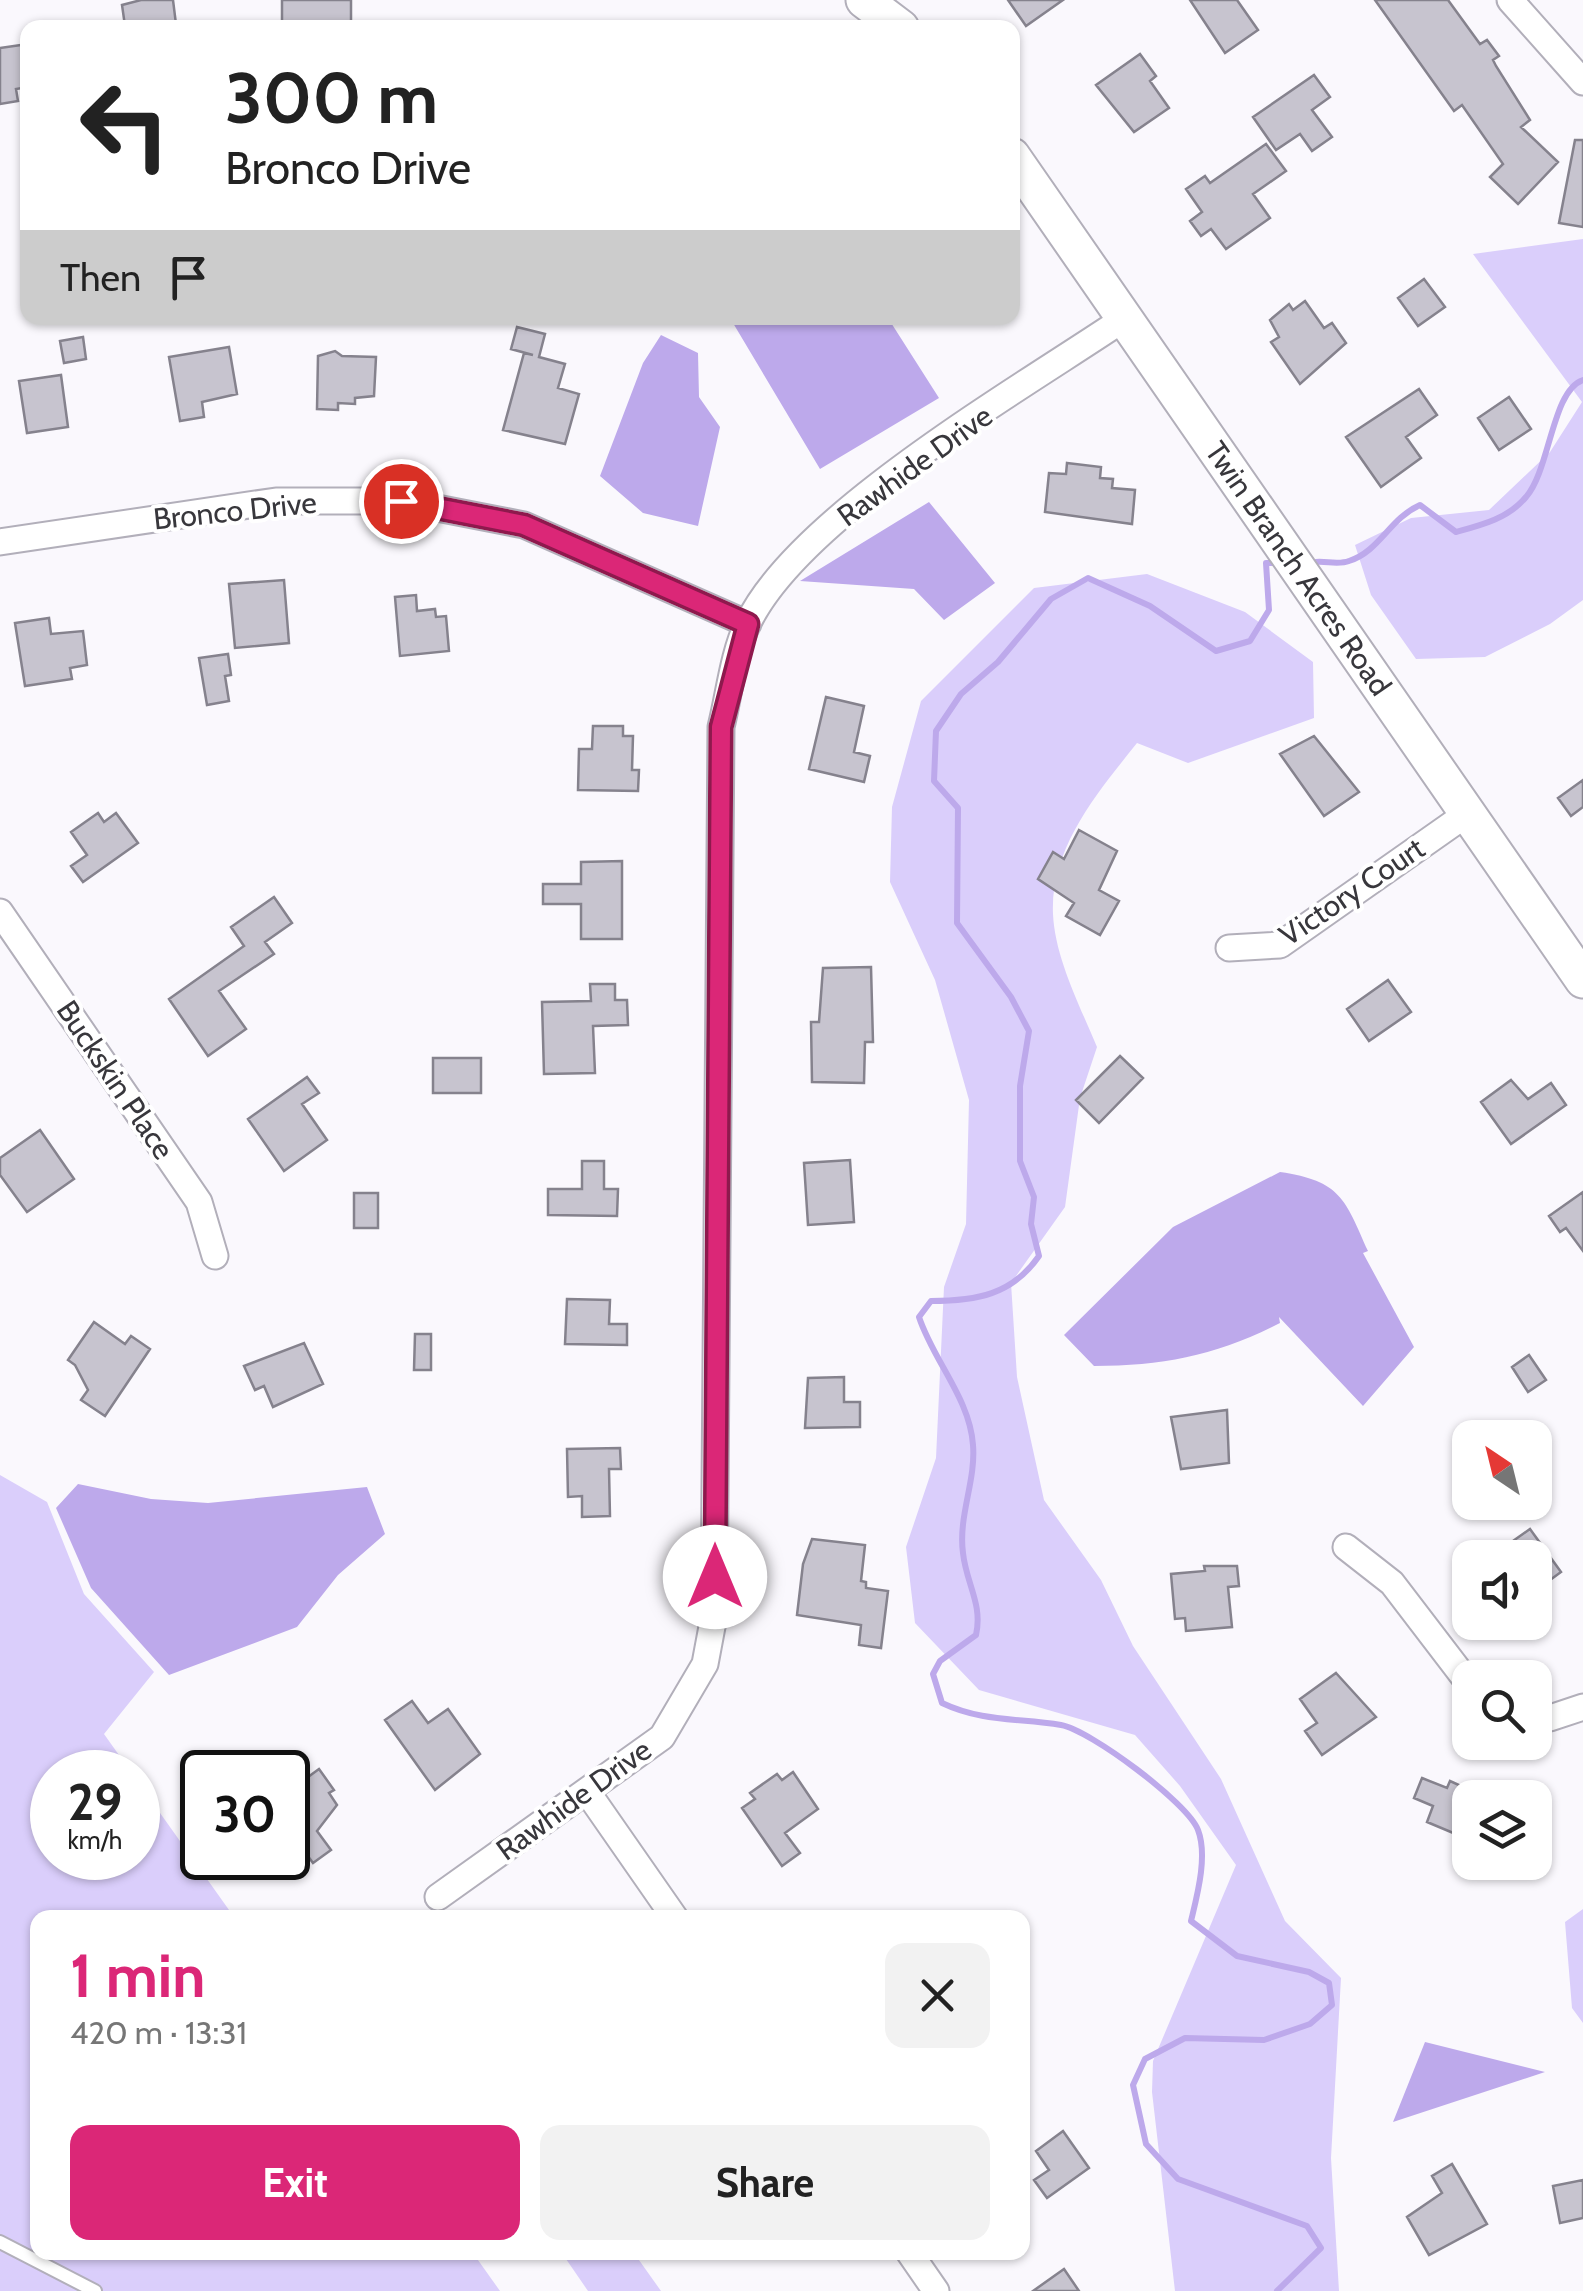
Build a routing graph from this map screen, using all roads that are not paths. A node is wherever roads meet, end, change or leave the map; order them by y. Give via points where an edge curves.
1 (864, 0) edge
2 (1510, 0) edge
3 (890, 20) edge
4 (1583, 82) edge
5 (1020, 167) edge
6 (1125, 318) junction
7 (0, 542) edge
8 (748, 624) junction
9 (1468, 814) junction
10 (0, 912) edge
11 (1229, 948) dead end
12 (1583, 980) edge
13 (215, 1256) dead end
14 (1346, 1547) dead end
15 (1452, 1661) edge
16 (1583, 1708) edge
17 (1552, 1717) edge
18 (588, 1793) junction
19 (438, 1897) dead end
20 (669, 1910) edge
21 (0, 2242) edge
22 (30, 2257) edge
23 (35, 2260) edge
24 (915, 2260) edge
25 (95, 2291) edge
26 (936, 2291) edge

1 - 3 street
2 - 4 street
5 - 6 street, Twin Branch Acres Road
6 - 8 street, Rawhide Drive via 863,497 788,568
6 - 9 street, Twin Branch Acres Road
7 - 8 street, Bronco Drive via 276,501 401,501 524,525
8 - 18 street, Rawhide Drive via 721,727 714,1616 705,1664 662,1737
9 - 11 street, Victory Court via 1280,946
9 - 12 street, Twin Branch Acres Road
10 - 13 street, Buckskin Place via 199,1202
14 - 15 street via 1392,1583
16 - 17 street
18 - 19 street, Rawhide Drive
18 - 20 street
21 - 22 lane
23 - 25 lane
24 - 26 street

